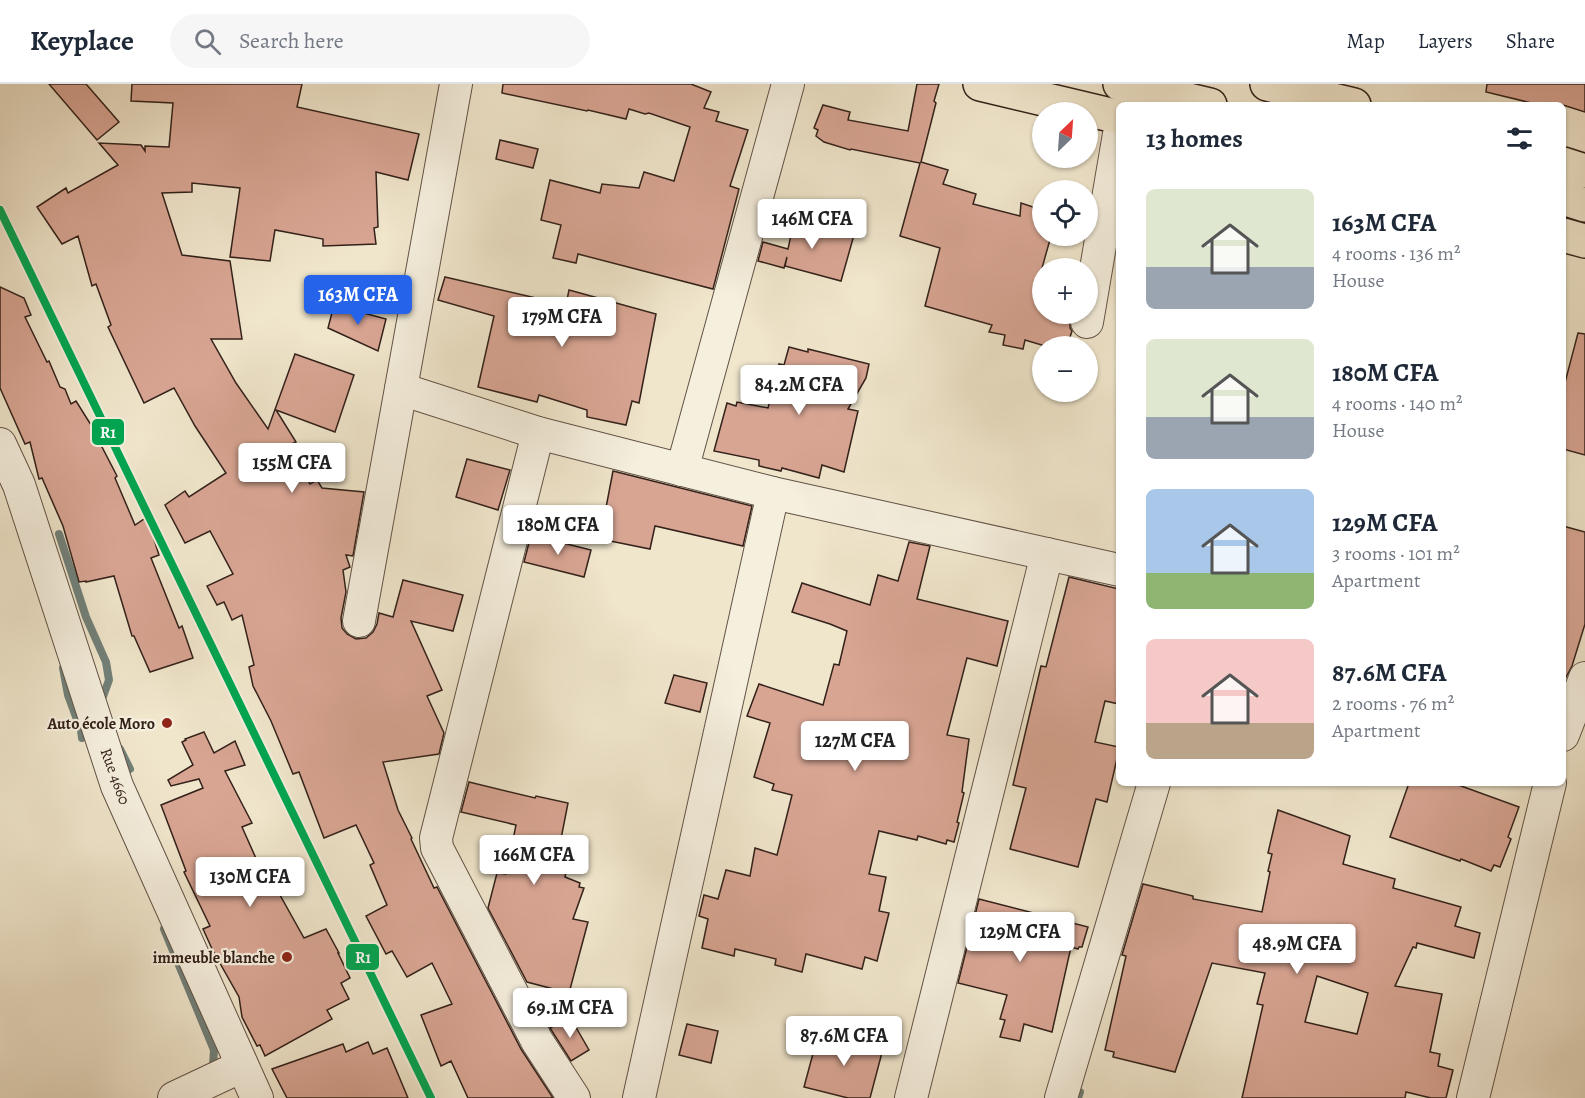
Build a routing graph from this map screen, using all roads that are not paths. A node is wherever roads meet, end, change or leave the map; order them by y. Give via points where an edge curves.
1 (456, 84) edge
2 (788, 84) edge
3 (980, 84) edge
4 (1120, 84) edge
5 (1268, 84) edge
6 (1352, 98) edge
7 (1197, 102) edge
8 (1116, 116) edge
9 (1116, 152) edge
10 (1566, 165) edge
11 (1585, 171) edge
12 (1566, 199) edge
13 (1585, 205) edge
14 (1566, 236) edge
15 (1585, 241) edge
16 (1098, 258) edge
17 (401, 389) junction
18 (538, 433) junction
19 (0, 444) edge
20 (682, 470) junction
21 (773, 493) junction
22 (1047, 554) junction
23 (1116, 569) edge
24 (359, 621) dead end
25 (1566, 672) edge
26 (1585, 677) edge
27 (1566, 727) edge
28 (1153, 786) edge
29 (1550, 786) edge
30 (242, 1066) junction
31 (174, 1098) edge
32 (257, 1098) edge
33 (574, 1098) edge
34 (639, 1098) edge
35 (911, 1098) edge
36 (1061, 1098) edge
37 (1473, 1098) edge

1 - 17 street
2 - 20 street
3 - 8 main road
4 - 7 main road
5 - 6 main road
9 - 16 street
10 - 11 main road
12 - 13 main road
14 - 15 main road
17 - 18 street
17 - 24 street
18 - 20 street
18 - 33 street via 436,838 437,848 537,1041
19 - 30 street, Rue 4660 via 19,485 117,786
20 - 21 street
21 - 22 street
21 - 34 street
22 - 23 street
22 - 35 street
25 - 26 street
26 - 27 street
28 - 36 street
29 - 37 street
30 - 31 street
30 - 32 street, Rue 4660

